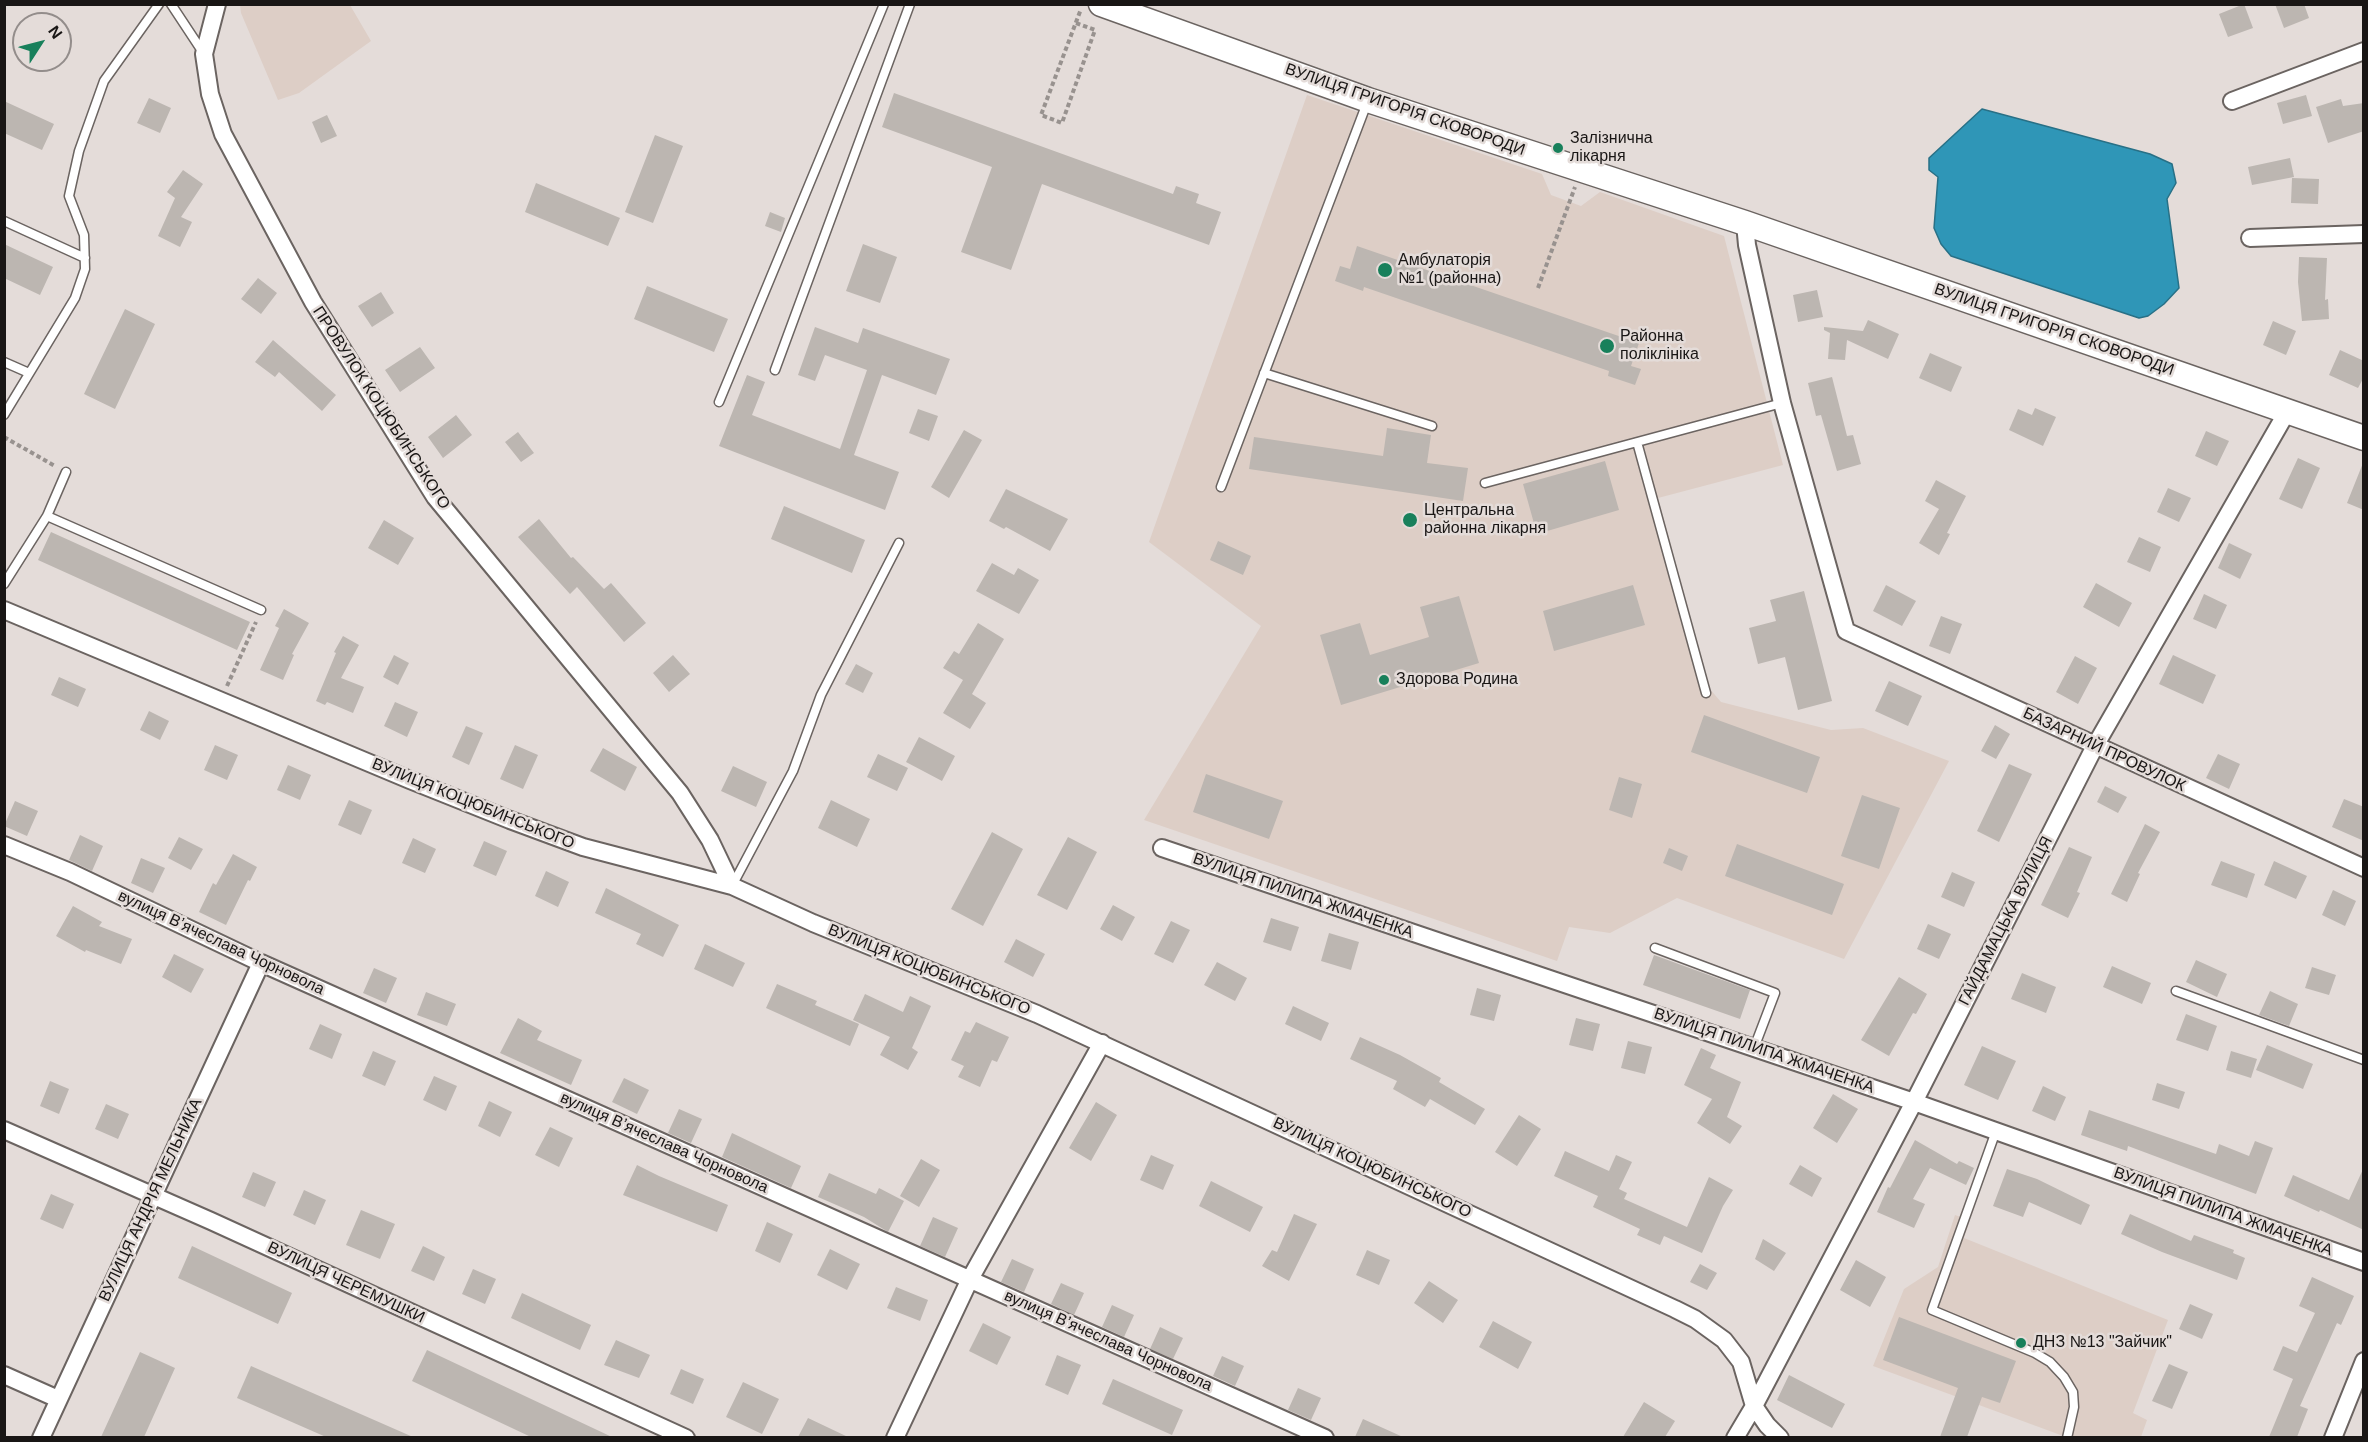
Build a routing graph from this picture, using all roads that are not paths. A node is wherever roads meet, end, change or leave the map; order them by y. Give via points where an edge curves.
1 (159, 4) edge
2 (171, 4) edge
3 (217, 4) edge
4 (884, 4) edge
5 (910, 4) edge
6 (1091, 7) edge
7 (2364, 51) edge
8 (204, 54) junction
9 (1368, 100) junction
10 (2232, 101) dead end
11 (4, 221) edge
12 (1745, 223) junction
13 (2364, 234) edge
14 (2250, 238) dead end
15 (85, 258) junction
16 (4, 362) edge
17 (775, 370) dead end
18 (29, 373) junction
19 (1264, 373) junction
20 (719, 402) dead end
21 (1782, 403) junction
22 (2288, 410) junction
23 (4, 414) edge
24 (1432, 426) dead end
25 (2364, 438) edge
26 (1637, 442) junction
27 (66, 472) road end
28 (1485, 483) dead end
29 (1221, 487) dead end
30 (47, 516) junction
31 (899, 543) dead end
32 (4, 584) edge
33 (4, 610) edge
34 (261, 610) road end
35 (1706, 693) dead end
36 (2095, 746) junction
37 (4, 845) edge
38 (1162, 848) dead end
39 (2364, 868) edge
40 (732, 886) junction
41 (1655, 948) dead end
42 (261, 963) junction
43 (2176, 990) dead end
44 (1102, 1043) junction
45 (1754, 1048) junction
46 (2364, 1060) edge
47 (1914, 1102) junction
48 (4, 1130) edge
49 (1996, 1131) junction
50 (153, 1197) junction
51 (2364, 1262) edge
52 (970, 1280) junction
53 (2364, 1361) edge
54 (4, 1375) edge
55 (58, 1399) junction
56 (1754, 1406) junction
57 (41, 1437) edge
58 (686, 1437) edge
59 (896, 1437) edge
60 (1325, 1437) edge
61 (1735, 1437) edge
62 (1780, 1437) edge
63 (2067, 1437) edge
64 (2333, 1437) edge

1 - 15 lane via 104,81 79,151 69,196 84,235
2 - 8 lane
3 - 8 street, ПРОВУЛОК КОЦЮБИНСЬКОГО
4 - 20 lane
5 - 17 lane
6 - 9 street, ВУЛИЦЯ ГРИГОРІЯ СКОВОРОДИ
7 - 10 street
8 - 40 street, ПРОВУЛОК КОЦЮБИНСЬКОГО via 210,94 223,134 313,302 435,497 680,793 710,840
9 - 12 street, ВУЛИЦЯ ГРИГОРІЯ СКОВОРОДИ
9 - 19 lane
11 - 15 lane
12 - 21 street
12 - 22 street, ВУЛИЦЯ ГРИГОРІЯ СКОВОРОДИ
13 - 14 street
15 - 18 lane via 75,297
16 - 18 lane
18 - 23 lane
19 - 24 lane
19 - 29 lane
21 - 26 lane
21 - 36 street, БАЗАРНИЙ ПРОВУЛОК via 1845,631
22 - 25 street, ВУЛИЦЯ ГРИГОРІЯ СКОВОРОДИ
22 - 36 street, ГАЙДАМАЦЬКА ВУЛИЦЯ
26 - 28 lane
26 - 35 lane
27 - 30 lane
30 - 32 lane
30 - 34 lane
31 - 40 lane via 821,695 793,771
33 - 40 street, ВУЛИЦЯ КОЦЮБИНСЬКОГО via 570,843
36 - 39 street, БАЗАРНИЙ ПРОВУЛОК
36 - 47 street, ГАЙДАМАЦЬКА ВУЛИЦЯ
37 - 42 street, вулиця Вʼячеслава Чорновола via 70,872
38 - 45 street, ВУЛИЦЯ ПИЛИПА ЖМАЧЕНКА
40 - 44 street, ВУЛИЦЯ КОЦЮБИНСЬКОГО
41 - 45 lane via 1775,993
42 - 50 street, ВУЛИЦЯ АНДРІЯ МЕЛЬНИКА
42 - 52 street, вулиця Вʼячеслава Чорновола
43 - 46 lane
44 - 52 street
44 - 56 street, ВУЛИЦЯ КОЦЮБИНСЬКОГО via 1695,1319 1724,1340 1741,1362
45 - 47 street, ВУЛИЦЯ ПИЛИПА ЖМАЧЕНКА
47 - 49 street, ВУЛИЦЯ ПИЛИПА ЖМАЧЕНКА
47 - 56 street, ГАЙДАМАЦЬКА ВУЛИЦЯ
48 - 50 street, ВУЛИЦЯ ЧЕРЕМУШКИ
49 - 51 street, ВУЛИЦЯ ПИЛИПА ЖМАЧЕНКА
49 - 63 lane via 1932,1310 2050,1362 2073,1392
50 - 55 street, ВУЛИЦЯ АНДРІЯ МЕЛЬНИКА
50 - 58 street, ВУЛИЦЯ ЧЕРЕМУШКИ
52 - 59 street
52 - 60 street, вулиця Вʼячеслава Чорновола
53 - 64 street
54 - 55 street
55 - 57 street, ВУЛИЦЯ АНДРІЯ МЕЛЬНИКА
56 - 61 street, ГАЙДАМАЦЬКА ВУЛИЦЯ
56 - 62 street, ВУЛИЦЯ КОЦЮБИНСЬКОГО

